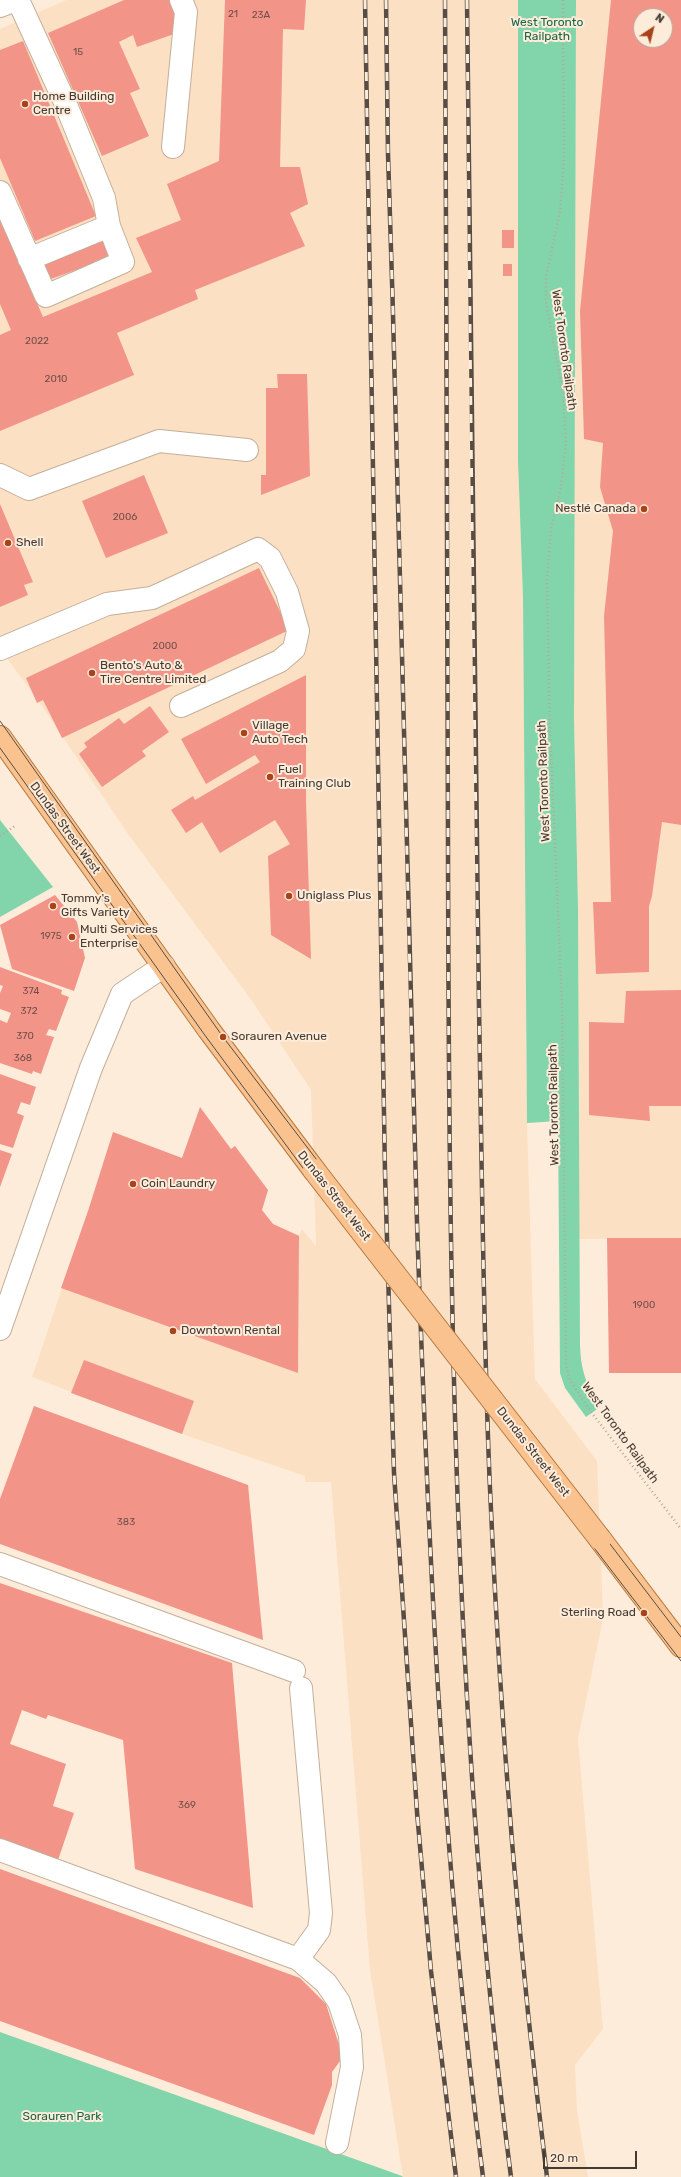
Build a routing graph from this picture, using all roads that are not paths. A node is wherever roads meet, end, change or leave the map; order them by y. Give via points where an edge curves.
1 (15, 0) edge
2 (18, 0) edge
3 (181, 0) edge
4 (0, 6) edge
5 (173, 147) dead end
6 (0, 192) edge
7 (109, 226) junction
8 (29, 259) junction
9 (247, 450) dead end
10 (0, 475) edge
11 (0, 649) edge
12 (181, 706) dead end
13 (0, 737) edge
14 (164, 966) junction
15 (4, 1305) edge
16 (0, 1329) edge
17 (0, 1564) edge
18 (681, 1646) edge
19 (0, 1850) edge
20 (298, 1959) junction
21 (337, 2143) dead end

1 - 4 street
2 - 7 street via 64,100 104,198
3 - 5 street via 186,12
6 - 8 street
7 - 8 street
7 - 8 street via 123,262 46,296
9 - 10 street via 159,442 29,489
11 - 12 street via 107,604 152,598 258,549 270,558 287,592 298,631 294,649 280,661
13 - 14 main road, Dundas Street West
14 - 15 street via 122,994 91,1068
14 - 18 main road, Dundas Street West, bridge via 314,1170
15 - 16 street
17 - 20 street via 297,1680 321,1913 319,1930
19 - 20 street
20 - 21 street via 326,1983 338,2002 350,2035 352,2067

